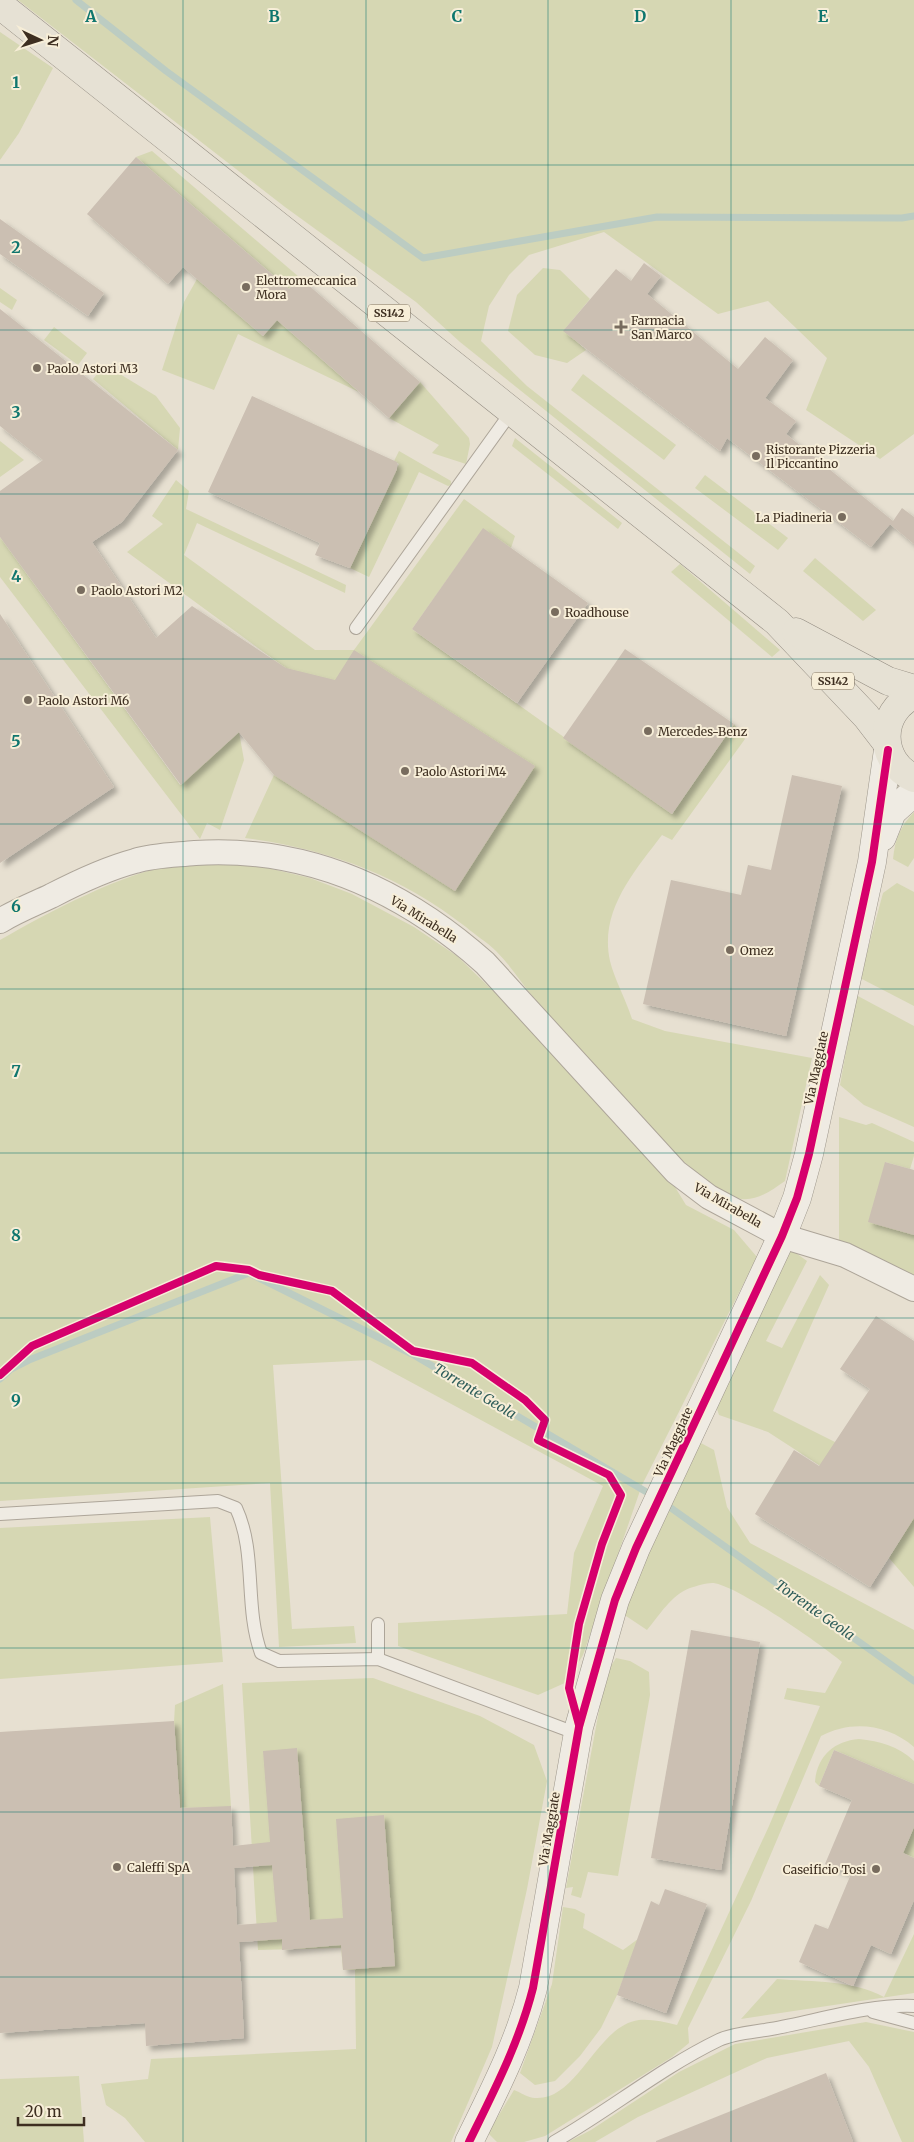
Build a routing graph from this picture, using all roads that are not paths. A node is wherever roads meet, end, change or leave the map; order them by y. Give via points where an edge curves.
1 (0, 5) edge
2 (0, 12) edge
3 (28, 28) junction
4 (512, 411) junction
5 (777, 622) junction
6 (356, 628) dead end
7 (914, 689) edge
8 (914, 695) edge
9 (887, 746) junction
10 (914, 778) edge
11 (914, 792) edge
12 (872, 862) junction
13 (0, 921) edge
14 (782, 1236) junction
15 (914, 1289) edge
16 (0, 1514) edge
17 (378, 1624) dead end
18 (378, 1659) junction
19 (578, 1734) junction
20 (914, 2006) edge
21 (867, 2011) junction
22 (914, 2023) edge
23 (469, 2142) edge
24 (554, 2142) edge

1 - 3 main road, SS142
2 - 3 street
3 - 4 main road, SS142
4 - 5 main road, SS142
4 - 6 lane
5 - 7 main road, SS142 via 888,681
5 - 9 main road, SS142 via 866,716
8 - 9 main road via 892,716 887,728
9 - 10 main road, SS142 via 898,767
9 - 12 street, Via Maggiate
11 - 12 street, Via Maggiate via 892,812
12 - 14 street, Via Maggiate via 808,1154
13 - 14 street, Via Mirabella via 91,876 136,860 181,854 231,851 278,857 323,867 361,881 424,916 457,938 485,963 676,1172 710,1197
14 - 15 street, Via Mirabella via 845,1255
14 - 19 street, Via Maggiate via 658,1500 615,1600
16 - 18 lane via 218,1501 236,1508 244,1526 254,1633 261,1653 279,1661
17 - 18 lane
18 - 19 lane
19 - 23 street, Via Maggiate via 524,2024
20 - 21 lane
21 - 22 lane
21 - 24 lane via 721,2039

